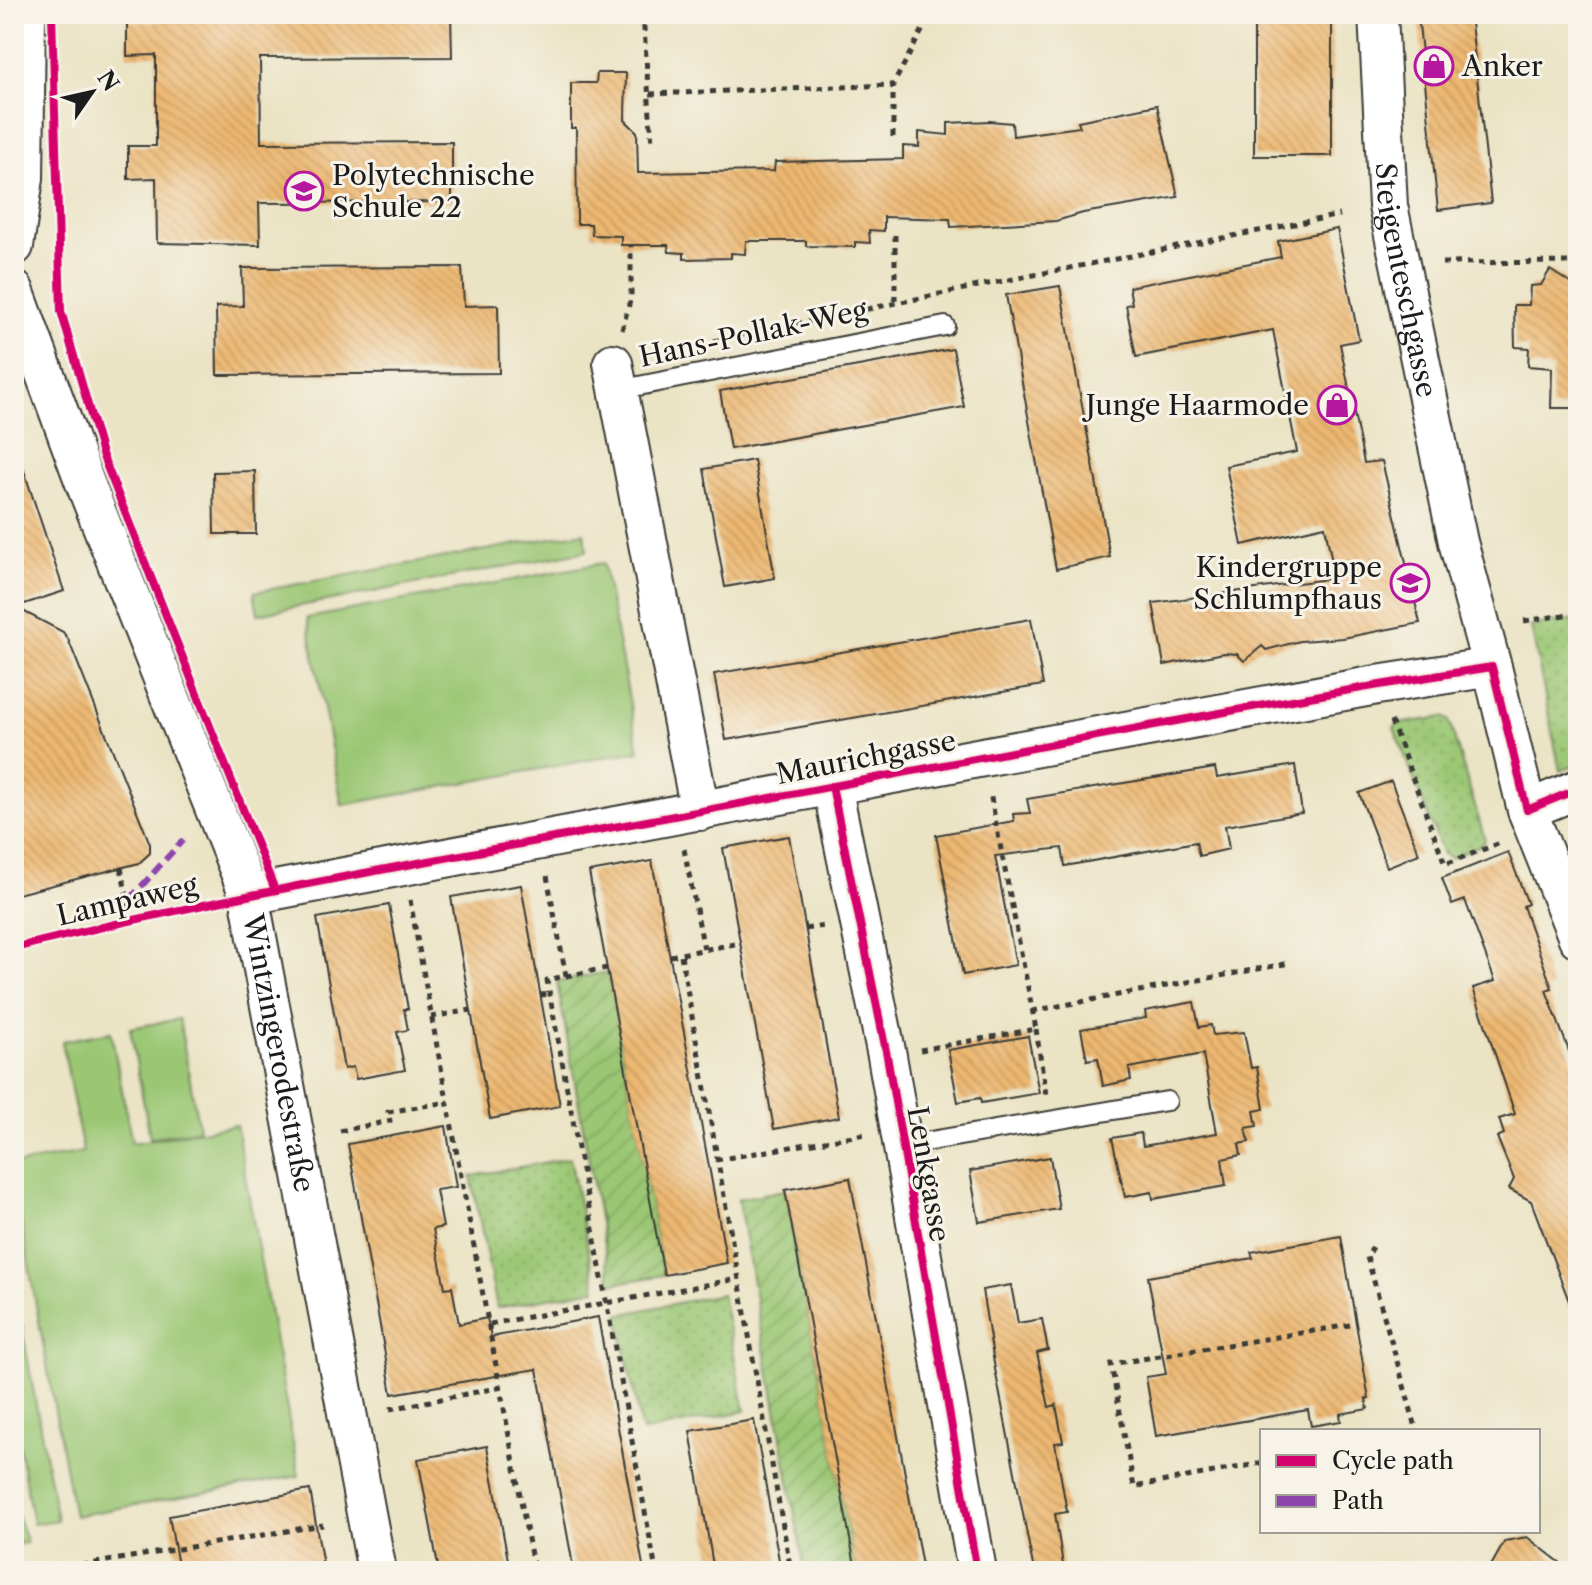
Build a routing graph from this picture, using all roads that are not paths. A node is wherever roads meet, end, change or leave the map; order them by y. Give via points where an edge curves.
1 (26, 14) edge
2 (1378, 14) edge
3 (14, 246) edge
4 (14, 290) edge
5 (945, 326) dead end
6 (616, 377) joint
7 (1492, 667) junction
8 (832, 786) junction
9 (1578, 789) edge
10 (700, 811) junction
11 (1520, 824) junction
12 (249, 895) junction
13 (1578, 938) edge
14 (1167, 1101) dead end
15 (887, 1139) junction
16 (377, 1571) edge
17 (977, 1571) edge

1 - 3 street via 24,178
2 - 7 street, Steigenteschgasse via 1388,206 1458,542
4 - 12 street, Wintzingerodestraße
5 - 6 lane
6 - 10 street, Hans-Pollak-Weg
7 - 8 street, Maurichgasse
7 - 11 street, Steigenteschgasse
8 - 10 street, Maurichgasse
8 - 15 street, Lenkgasse via 887,1056
9 - 11 street
10 - 12 street, Maurichgasse
11 - 13 street
12 - 16 street, Wintzingerodestraße
14 - 15 lane via 1050,1122
15 - 17 street, Lenkgasse

